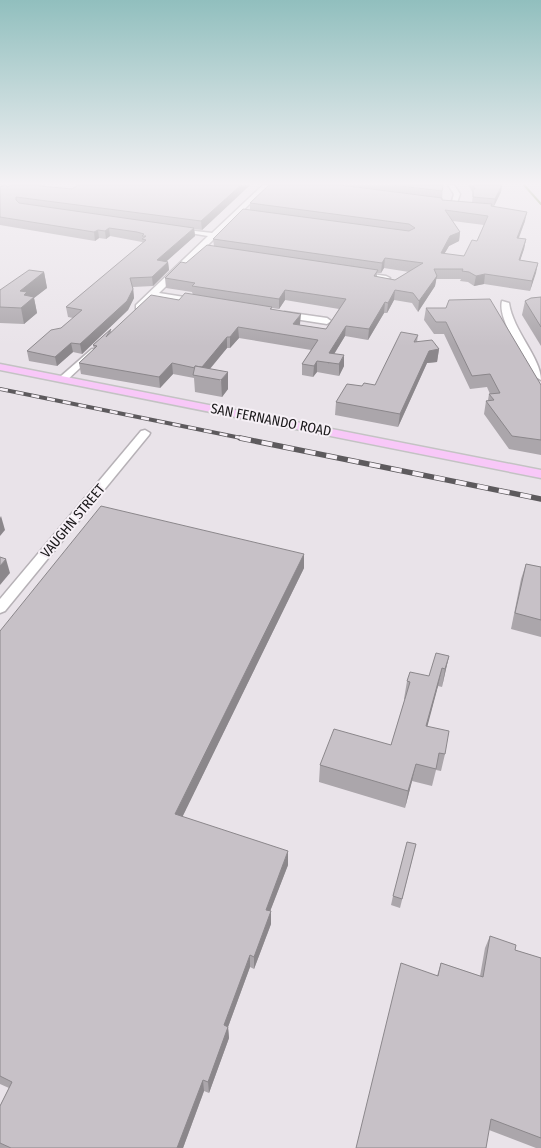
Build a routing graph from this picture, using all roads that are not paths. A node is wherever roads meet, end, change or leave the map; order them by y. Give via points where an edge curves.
1 (210, 239) edge
2 (198, 250) junction
3 (207, 252) edge
4 (348, 272) edge
5 (386, 278) edge
6 (152, 294) junction
7 (210, 303) edge
8 (505, 303) dead end
9 (132, 313) edge
10 (278, 314) edge
11 (326, 322) dead end
12 (98, 346) edge
13 (0, 367) edge
14 (541, 377) edge
15 (63, 379) junction
16 (145, 434) dead end
17 (541, 474) edge
18 (0, 608) edge

1 - 2 street
2 - 3 street
2 - 6 street
4 - 5 street
6 - 7 street
6 - 9 street
8 - 14 street via 505,311
10 - 11 street
12 - 15 street
13 - 15 main road, SAN FERNANDO ROAD
15 - 17 main road, SAN FERNANDO ROAD
16 - 18 street, VAUGHN STREET

